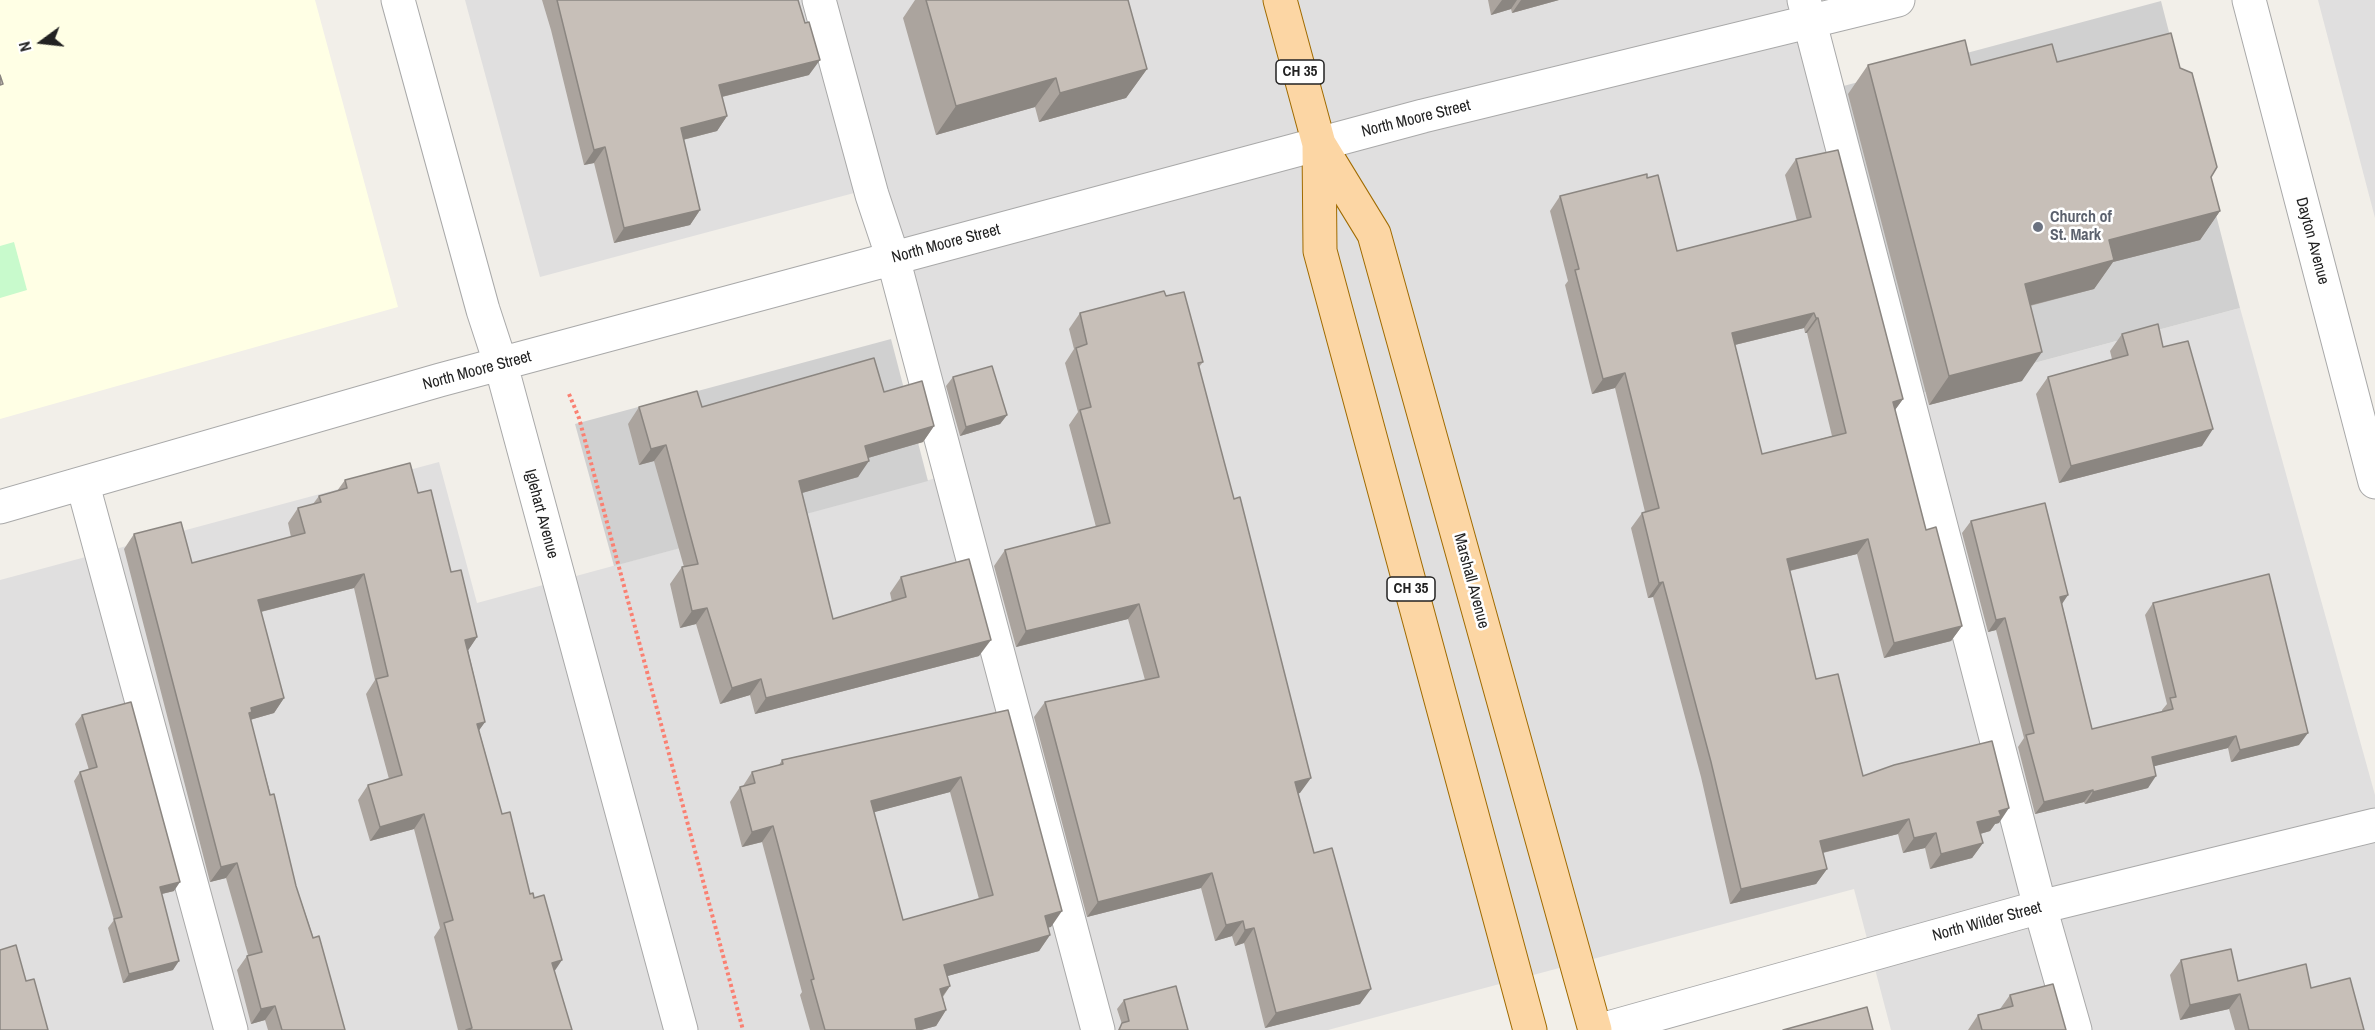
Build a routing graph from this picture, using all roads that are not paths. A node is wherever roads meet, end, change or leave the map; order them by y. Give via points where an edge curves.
1 (398, 0) edge
2 (819, 0) edge
3 (1280, 0) edge
4 (1898, 0) edge
5 (2250, 0) edge
6 (1807, 12) edge
7 (1319, 144) junction
8 (893, 258) junction
9 (501, 365) junction
10 (2375, 482) edge
11 (83, 485) junction
12 (0, 507) edge
13 (2375, 825) edge
14 (2040, 907) junction
15 (231, 1030) edge
16 (681, 1030) edge
17 (1098, 1030) edge
18 (1530, 1030) edge
19 (1594, 1030) edge
20 (1601, 1030) edge
21 (2075, 1030) edge

1 - 9 street, Iglehart Avenue
2 - 8 street
3 - 7 main road, Marshall Avenue / CH 35
4 - 6 street, North Moore Street
5 - 10 street, Dayton Avenue
6 - 7 street, North Moore Street
6 - 14 street
7 - 8 street, North Moore Street
7 - 18 main road, Marshall Avenue / CH 35 via 1320,251
7 - 19 main road, Marshall Avenue / CH 35 via 1374,234
8 - 9 street, North Moore Street
8 - 17 street
9 - 11 street, North Moore Street
9 - 16 street, Iglehart Avenue
11 - 12 street, North Moore Street
11 - 15 street
13 - 14 street, North Wilder Street
14 - 20 street, North Wilder Street
14 - 21 street

